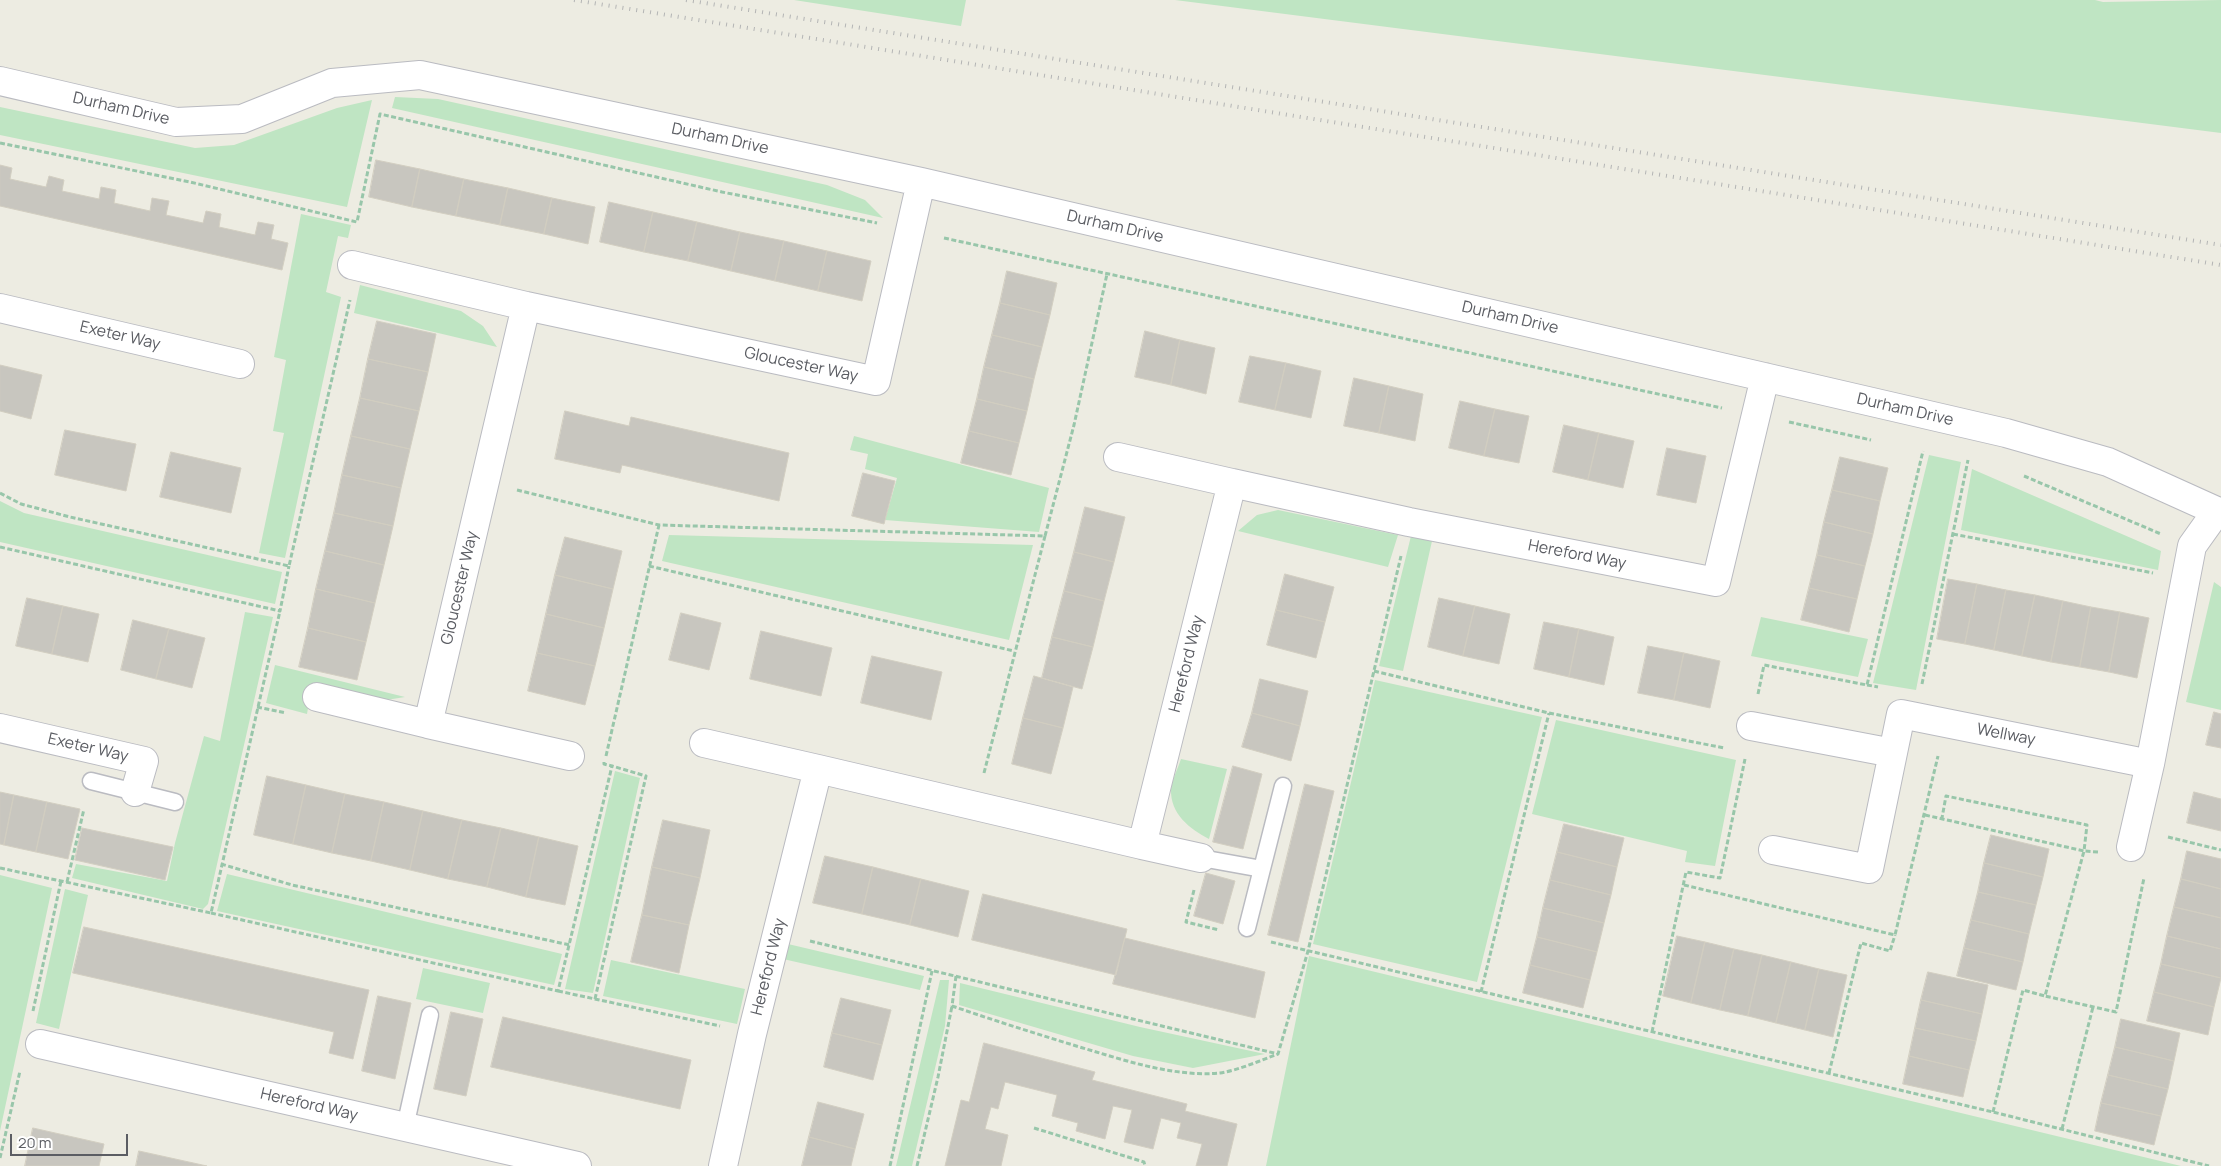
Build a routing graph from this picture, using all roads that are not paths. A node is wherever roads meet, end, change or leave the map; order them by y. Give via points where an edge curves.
1 (0, 81) edge
2 (921, 182) junction
3 (352, 265) dead end
4 (526, 306) junction
5 (0, 308) edge
6 (240, 364) dead end
7 (1765, 377) junction
8 (1118, 457) dead end
9 (1232, 483) junction
10 (2219, 512) edge
11 (317, 697) dead end
12 (428, 724) junction
13 (1751, 726) road end
14 (0, 728) edge
15 (704, 742) dead end
16 (1893, 753) junction
17 (570, 756) dead end
18 (2150, 764) junction
19 (818, 769) junction
20 (91, 781) road end
21 (1282, 786) dead end
22 (135, 792) junction
23 (176, 802) dead end
24 (1142, 845) junction
25 (1773, 850) dead end
26 (1201, 858) joint
27 (2138, 858) road end
28 (1262, 869) junction
29 (1247, 928) dead end
30 (430, 1015) dead end
31 (40, 1044) dead end
32 (404, 1127) junction
33 (577, 1166) edge
34 (723, 1166) edge

1 - 2 street, Durham Drive via 176,122 242,120 332,83 420,75
2 - 4 street, Gloucester Way via 876,381
2 - 7 street, Durham Drive
3 - 4 street, Gloucester Way
4 - 12 street, Gloucester Way
5 - 6 street, Exeter Way
7 - 9 street, Hereford Way via 1716,582 1409,522
7 - 10 street, Durham Drive via 2006,433 2108,462
8 - 9 street, Hereford Way
9 - 24 street, Hereford Way
10 - 18 street via 2192,546
11 - 12 street
12 - 17 street
13 - 16 street
14 - 22 street, Exeter Way via 144,761
15 - 19 street
16 - 18 street, Wellway via 1901,714
16 - 25 street, Wellway via 1869,869
18 - 27 street
19 - 24 street
19 - 34 street, Hereford Way via 752,1034
20 - 22 lane
21 - 28 lane
22 - 23 lane
24 - 26 street
26 - 28 lane
28 - 29 lane
30 - 32 lane
31 - 32 street, Hereford Way
32 - 33 street, Hereford Way

